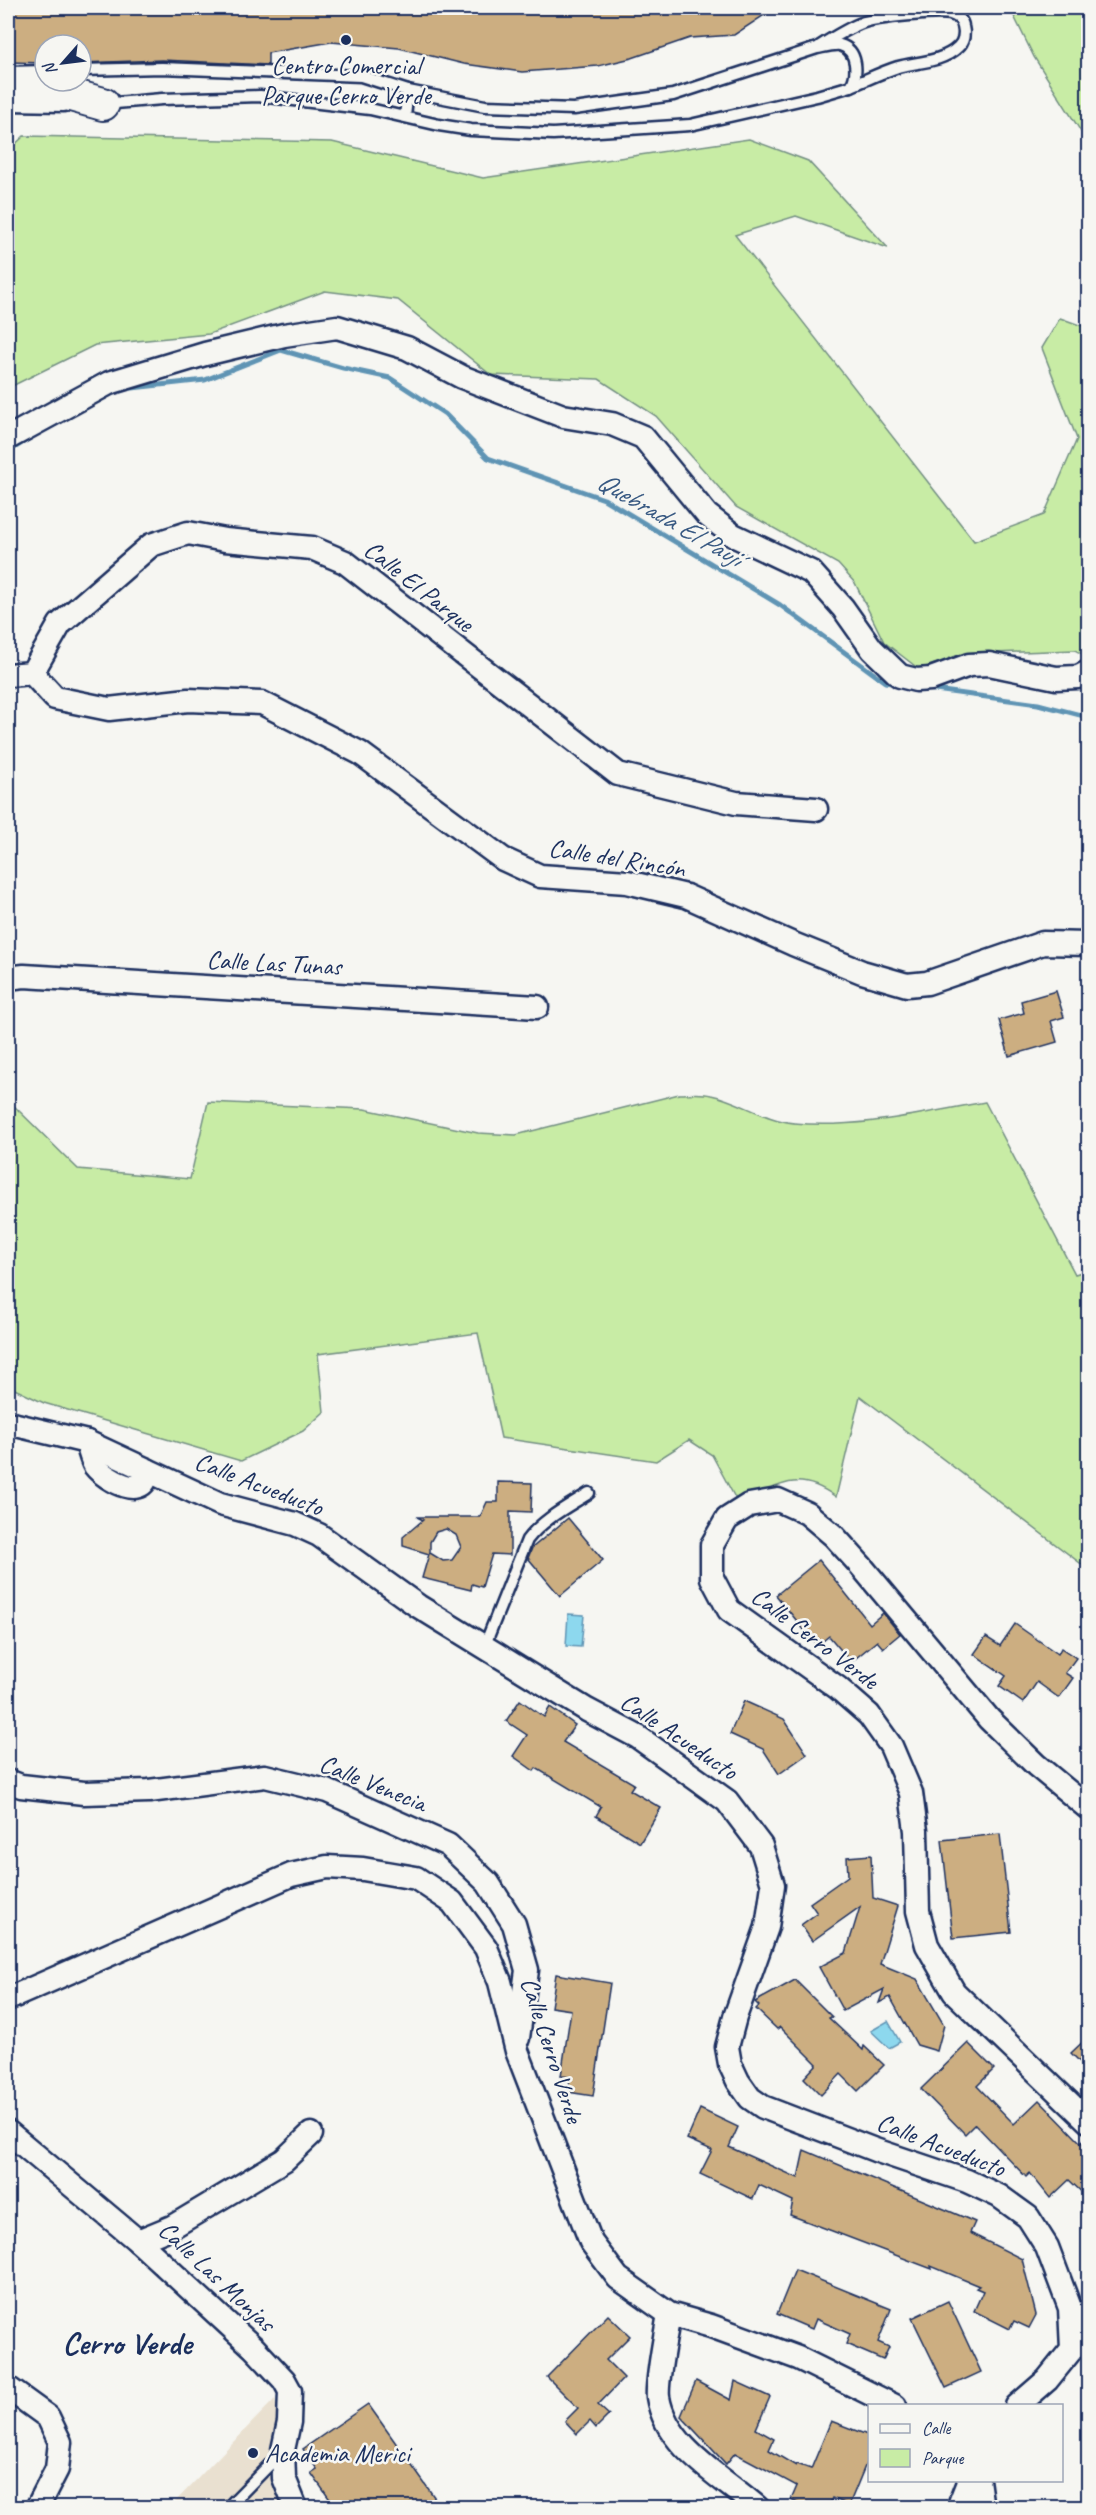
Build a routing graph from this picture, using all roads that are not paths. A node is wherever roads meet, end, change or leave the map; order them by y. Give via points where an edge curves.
1 (817, 48) junction
2 (93, 70) edge
3 (33, 71) edge
4 (8, 72) edge
5 (851, 86) junction
6 (8, 89) edge
7 (408, 91) junction
8 (103, 104) junction
9 (8, 105) edge
10 (405, 116) junction
11 (8, 438) edge
12 (1089, 672) edge
13 (32, 673) junction
14 (8, 675) edge
15 (816, 809) dead end
16 (1089, 944) edge
17 (8, 978) edge
18 (537, 1007) dead end
19 (8, 1423) edge
20 (589, 1493) dead end
21 (484, 1647) junction
22 (8, 1781) edge
23 (1089, 1808) edge
24 (8, 1999) edge
25 (517, 2051) junction
26 (1089, 2121) edge
27 (8, 2132) edge
28 (311, 2134) dead end
29 (138, 2241) junction
30 (669, 2314) junction
31 (8, 2388) edge
32 (891, 2404) edge
33 (1019, 2404) edge
34 (283, 2450) junction
35 (969, 2482) edge
36 (978, 2482) edge
37 (294, 2506) edge
38 (37, 2508) edge
39 (226, 2508) edge
40 (758, 2508) edge
41 (958, 2508) edge
42 (982, 2508) edge

1 - 5 lane via 839,45 848,49 857,75
1 - 5 lane via 866,22 949,14 959,17 964,39 959,47
1 - 7 lane via 674,95 574,110 485,106
2 - 7 lane via 162,68 361,76
3 - 4 lane
5 - 10 lane via 701,123 664,128 524,134 439,125
6 - 8 main road via 53,90
7 - 10 lane
8 - 9 lane
8 - 10 lane via 260,96 328,102
11 - 12 street via 109,383 205,354 338,327 407,348 462,376 563,416 612,424 643,437 707,516 733,536 812,572 872,649 900,676 931,679 969,665 989,664 1056,678
13 - 14 street
13 - 15 street, Calle El Parque via 60,624 151,545 188,533 312,548 345,562 618,774 736,803
13 - 16 street, Calle del Rincón via 55,698 109,709 188,700 262,703 360,753 503,859 540,876 627,882 686,896 862,972 908,985 927,983 1043,943
17 - 18 street, Calle Las Tunas
19 - 21 street, Calle Acueducto via 87,1442 220,1504 295,1524 319,1535 418,1606
20 - 21 lane via 535,1529 527,1540
21 - 33 street, Calle Acueducto via 685,1769 727,1801 761,1846 773,1885 767,1927 728,2047 729,2064 750,2098 763,2107 875,2150 967,2181 999,2196 1028,2217 1047,2247 1070,2308 1071,2349 1047,2380
22 - 25 street, Calle Venecia via 21,1786 105,1792 149,1791 265,1776 327,1791 448,1845 488,1883 514,1924 527,1970
23 - 26 street, Calle Cerro Verde via 1036,1766 990,1719 861,1566 807,1513 778,1500 749,1505 727,1519 712,1545 712,1578 729,1610 838,1688 869,1715 891,1746 910,1793 916,1831 918,1911 927,1945 954,1992
24 - 25 street, Calle Cerro Verde via 291,1875 327,1867 363,1869 416,1878 452,1902 486,1948 500,1982
25 - 30 street, Calle Cerro Verde via 591,2242 618,2278
27 - 29 street, Calle Las Monjas
28 - 29 street via 284,2160 172,2227
29 - 34 street, Calle Las Monjas via 284,2380 290,2391
30 - 32 street, Calle Cerro Verde via 798,2358
30 - 40 street via 658,2396 664,2414 693,2455
31 - 38 street via 48,2417 60,2442 57,2469
34 - 37 street, Calle Las Monjas via 284,2478
34 - 39 lane
35 - 41 street
36 - 42 street

